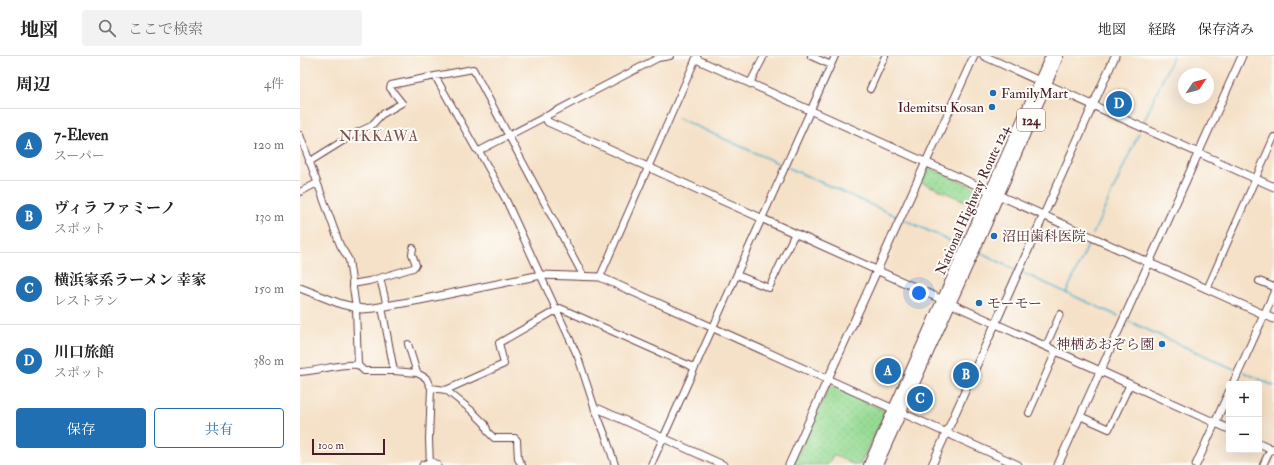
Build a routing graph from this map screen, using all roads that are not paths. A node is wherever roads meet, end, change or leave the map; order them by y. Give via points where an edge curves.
1 (670, 56) edge
2 (764, 56) edge
3 (811, 56) edge
4 (835, 56) edge
5 (885, 56) edge
6 (974, 56) edge
7 (984, 56) edge
8 (1050, 56) edge
9 (1058, 56) edge
10 (1115, 56) edge
11 (1242, 56) edge
12 (657, 57) edge
13 (694, 57) edge
14 (831, 65) junction
15 (435, 76) junction
16 (750, 83) junction
17 (1043, 83) junction
18 (870, 89) dead end
19 (1093, 105) junction
20 (810, 110) junction
21 (545, 117) junction
22 (300, 135) edge
23 (508, 136) junction
24 (1274, 137) edge
25 (479, 151) junction
26 (1199, 153) junction
27 (310, 162) junction
28 (926, 162) junction
29 (648, 167) junction
30 (1255, 178) junction
31 (317, 183) junction
32 (1274, 187) edge
33 (300, 192) edge
34 (995, 194) junction
35 (1043, 215) junction
36 (762, 219) junction
37 (795, 233) junction
38 (413, 248) dead end
39 (1149, 263) junction
40 (877, 270) junction
41 (541, 275) junction
42 (737, 275) junction
43 (584, 277) junction
44 (600, 277) junction
45 (380, 278) junction
46 (1259, 281) dead end
47 (352, 284) junction
48 (1274, 287) edge
49 (300, 288) edge
50 (1207, 289) junction
51 (1274, 293) edge
52 (947, 302) junction
53 (385, 306) junction
54 (356, 308) junction
55 (557, 310) junction
56 (1060, 314) dead end
57 (1264, 314) junction
58 (1274, 319) edge
59 (995, 324) junction
60 (713, 328) junction
61 (408, 344) dead end
62 (1046, 346) junction
63 (1056, 351) junction
64 (358, 365) junction
65 (695, 368) junction
66 (394, 371) junction
67 (1100, 371) junction
68 (300, 372) edge
69 (417, 373) junction
70 (828, 379) junction
71 (1234, 381) edge
72 (1130, 384) junction
73 (431, 388) junction
74 (446, 390) junction
75 (1226, 399) edge
76 (595, 409) junction
77 (898, 411) junction
78 (1029, 413) dead end
79 (1080, 416) junction
80 (1215, 423) junction
81 (1226, 428) edge
82 (946, 432) junction
83 (664, 438) junction
84 (1262, 444) edge
85 (1273, 449) edge
86 (516, 462) edge
87 (433, 464) edge
88 (423, 465) edge
89 (522, 465) edge
90 (615, 465) edge
91 (651, 465) edge
92 (723, 465) edge
93 (789, 465) edge
94 (869, 465) edge
95 (877, 465) edge
96 (932, 465) edge
97 (1018, 465) edge
98 (1058, 465) edge
99 (1196, 465) edge
100 (1263, 465) edge

1 - 12 street
2 - 16 street
3 - 14 street
4 - 14 street
5 - 18 street
6 - 28 street
7 - 17 street
8 - 17 highway, National Highway Route 124 / 124
9 - 17 highway, National Highway Route 124 / 124
10 - 19 street
11 - 26 street
12 - 21 street
13 - 16 street
13 - 29 street
14 - 20 street
15 - 23 street via 473,69
15 - 25 street
15 - 27 street via 391,85 390,88 402,103 381,115 371,126
16 - 20 street
17 - 19 street
17 - 34 highway, National Highway Route 124 / 124
19 - 26 street
19 - 35 street
20 - 28 street
20 - 36 street
21 - 23 street
21 - 29 street via 548,122
22 - 27 street
23 - 25 street
23 - 43 street
24 - 30 street
25 - 41 street via 506,200
26 - 30 street
26 - 39 street
27 - 31 street
28 - 34 street
28 - 40 street
29 - 36 street
29 - 44 street
30 - 32 street
30 - 50 street
31 - 33 street
31 - 47 street via 340,245 349,260
34 - 35 street
34 - 52 highway, National Highway Route 124 / 124
35 - 39 street
35 - 59 street
36 - 37 street
36 - 42 street
37 - 40 street
37 - 42 street via 769,288
38 - 45 street via 412,254 416,265 414,268
39 - 50 street
39 - 67 street
40 - 52 street
40 - 70 street
41 - 43 street
41 - 53 street
41 - 55 street
42 - 60 street
43 - 44 street
44 - 60 street
45 - 47 street
45 - 53 street
46 - 48 street
47 - 54 street
49 - 54 street
50 - 57 street
51 - 57 street
52 - 59 street
52 - 77 highway, National Highway Route 124 / 124
53 - 54 street
53 - 66 street
54 - 64 street
55 - 65 street via 560,308
55 - 74 street via 499,344 504,364
55 - 76 street via 578,357
56 - 62 street
57 - 58 street
57 - 71 street
59 - 62 street
59 - 82 street
60 - 65 street
60 - 70 street
61 - 69 street
62 - 63 street
63 - 67 street
63 - 78 street
64 - 66 street via 364,371
64 - 68 street via 348,364
65 - 83 street
66 - 69 street
67 - 72 street
67 - 79 street
69 - 73 street via 426,378
70 - 77 street
70 - 93 street
72 - 79 street via 1109,429
72 - 80 street
73 - 74 street
73 - 87 street via 428,439
74 - 86 street via 485,424 494,438 515,438
75 - 80 street
76 - 83 street
76 - 90 street
77 - 82 street
77 - 94 highway, National Highway Route 124 / 124
77 - 95 highway, National Highway Route 124 / 124
79 - 98 street
80 - 81 street
80 - 99 street
82 - 96 street
82 - 97 street
83 - 91 street
83 - 92 street
84 - 85 street
85 - 100 street
86 - 89 street
87 - 88 street

